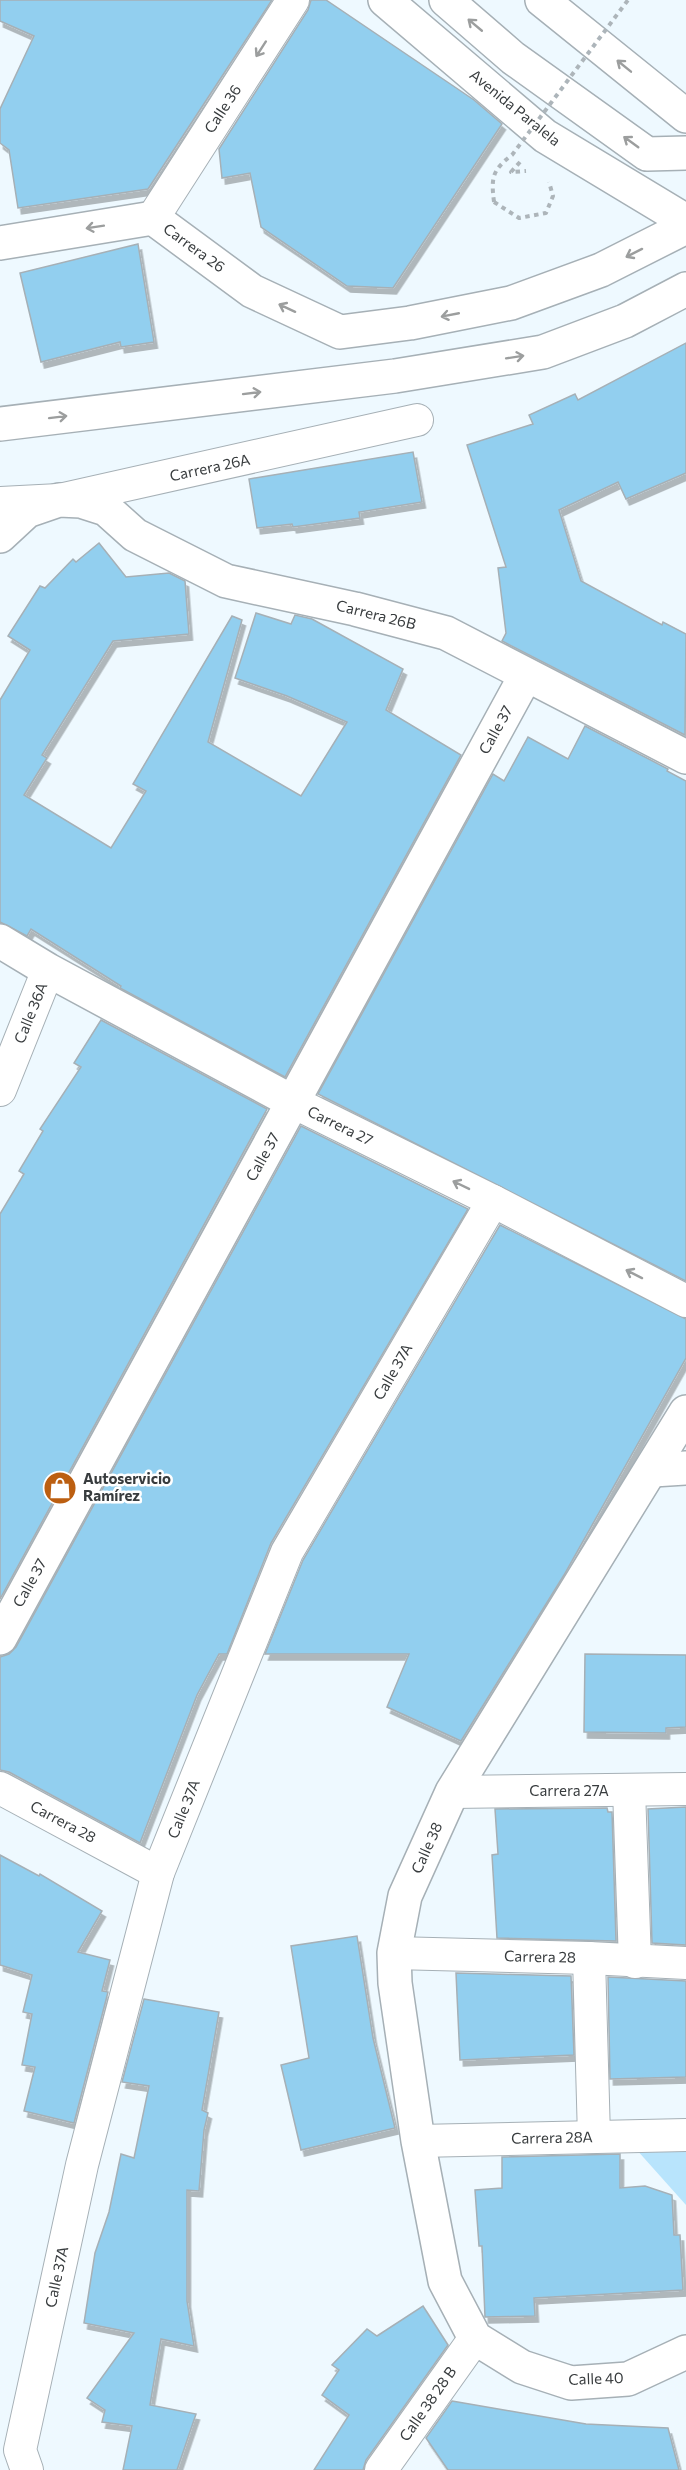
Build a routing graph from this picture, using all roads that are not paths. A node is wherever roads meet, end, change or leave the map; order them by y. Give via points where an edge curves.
1 (293, 0) edge
2 (385, 0) edge
3 (446, 0) edge
4 (542, 0) edge
5 (686, 116) edge
6 (686, 153) edge
7 (153, 218) junction
8 (686, 221) edge
9 (686, 226) edge
10 (0, 243) edge
11 (686, 289) edge
12 (417, 420) dead end
13 (0, 424) edge
14 (59, 501) junction
15 (0, 503) edge
16 (0, 536) edge
17 (526, 675) junction
18 (686, 757) edge
19 (0, 940) edge
20 (48, 970) junction
21 (0, 1090) edge
22 (293, 1102) junction
23 (493, 1201) junction
24 (686, 1301) edge
25 (686, 1412) edge
26 (686, 1467) edge
27 (652, 1470) junction
28 (0, 1638) edge
29 (0, 1788) edge
30 (686, 1789) edge
31 (629, 1790) junction
32 (452, 1792) junction
33 (158, 1873) junction
34 (394, 1953) junction
35 (589, 1958) junction
36 (636, 1962) junction
37 (686, 1963) edge
38 (686, 2135) edge
39 (594, 2137) junction
40 (418, 2141) junction
41 (474, 2338) junction
42 (686, 2352) edge
43 (16, 2457) edge
44 (381, 2470) edge

1 -> 7 street, Calle 36
2 - 8 street, Avenida Paralela via 545,136
6 -> 3 street via 647,154 513,58
5 -> 4 street
9 -> 7 street, Carrera 26 via 601,270 511,303 340,333 252,291
7 -> 10 street, Carrera 26
13 -> 11 street via 395,376 543,352 625,321
12 - 14 street, Carrera 26A
14 - 15 street, Carrera 26A
14 - 16 street via 27,511
14 - 17 street, Carrera 26B via 81,501 105,509 135,534 226,581 446,633
17 - 18 street, Carrera 26B
17 - 22 street, Calle 37
19 - 20 street, Carrera 27
20 - 21 street, Calle 36A
20 - 22 street, Carrera 27
23 -> 22 street, Carrera 27
22 - 28 street, Calle 37
24 -> 23 street, Carrera 27
23 - 33 street, Calle 37A via 287,1552
25 - 27 street, Calle 38
26 - 27 street
27 - 32 street, Calle 38
29 - 33 street, Carrera 28
30 - 31 street, Carrera 27A
31 - 32 street, Carrera 27A
31 - 36 street
32 - 34 street, Calle 38 via 405,1896
33 - 43 street, Calle 37A via 82,2165
34 - 35 street, Carrera 28
34 - 40 street, Calle 38
35 - 36 street, Carrera 28
35 - 39 street
36 - 37 street, Carrera 28
38 - 39 street, Carrera 28A
39 - 40 street, Carrera 28A
40 - 41 street, Calle 38 via 445,2281
41 - 42 street, Calle 40 via 522,2367 571,2383 628,2379
41 - 44 street, Calle 38 28 B

